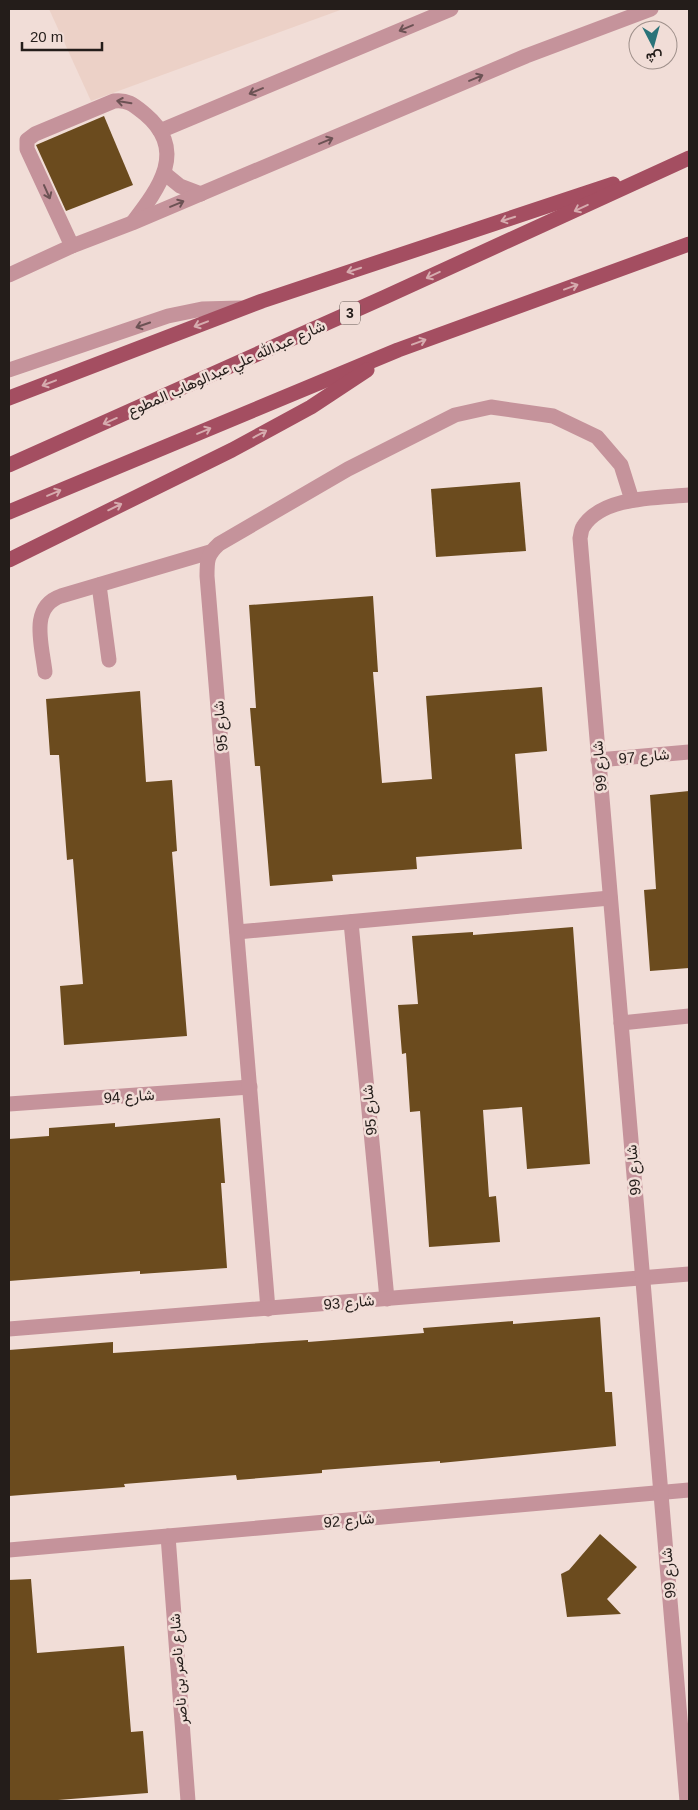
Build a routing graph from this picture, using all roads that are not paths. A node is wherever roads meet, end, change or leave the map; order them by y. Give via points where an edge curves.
1 (451, 9) edge
2 (651, 9) edge
3 (160, 131) junction
4 (688, 159) edge
5 (164, 173) junction
6 (201, 194) junction
7 (132, 223) junction
8 (689, 244) edge
9 (72, 246) junction
10 (9, 275) edge
11 (242, 308) junction
12 (398, 350) junction
13 (9, 370) edge
14 (9, 398) edge
15 (9, 465) edge
16 (689, 495) edge
17 (632, 500) junction
18 (9, 512) edge
19 (210, 552) junction
20 (9, 560) edge
21 (98, 584) junction
22 (109, 660) dead end
23 (45, 672) dead end
24 (689, 752) edge
25 (598, 760) junction
26 (610, 898) junction
27 (351, 922) junction
28 (237, 932) junction
29 (689, 1016) edge
30 (621, 1023) junction
31 (250, 1087) junction
32 (9, 1104) edge
33 (689, 1274) edge
34 (642, 1278) junction
35 (387, 1299) junction
36 (268, 1309) junction
37 (9, 1330) edge
38 (689, 1490) edge
39 (661, 1493) junction
40 (168, 1536) junction
41 (9, 1550) edge
42 (188, 1801) edge
43 (687, 1801) edge

1 -> 3 street
6 -> 2 street via 526,56
3 - 5 street via 167,152
3 -> 9 street via 138,108 122,100 27,140 27,149
4 -> 11 main road
4 -> 15 main road, شارع عبدالله علي عبدالوهاب المطوع / 3
5 - 6 street via 180,186
5 - 7 street via 159,187
7 -> 6 street
7 - 9 street
12 -> 8 main road
9 - 10 street
11 -> 13 street via 202,309 168,316
11 -> 14 main road
18 -> 12 main road
20 -> 12 main road via 232,450 311,407
16 - 17 street
17 - 19 street via 621,465 597,437 553,416 491,407 455,416 348,469
17 - 25 street, شارع 99 via 609,507 595,516 583,527 580,538
19 - 21 street
19 - 28 street, شارع 95 via 207,563 212,638
21 - 22 street
21 - 23 street via 54,598 44,608 40,621
24 - 25 street, شارع 97
25 - 26 street, شارع 99
26 - 27 street
26 - 30 street, شارع 99
27 - 28 street
27 - 35 street, شارع 95
28 - 31 street, شارع 95
29 - 30 street
30 - 34 street, شارع 99
31 - 32 street, شارع 94
31 - 36 street, شارع 95
33 - 34 street, شارع 93
34 - 35 street, شارع 93
34 - 39 street, شارع 99
35 - 36 street, شارع 93
36 - 37 street, شارع 93
38 - 39 street, شارع 92
39 - 40 street, شارع 92
39 - 43 street, شارع 99
40 - 41 street, شارع 92
40 - 42 street, شارع ناصر بن ناصر

